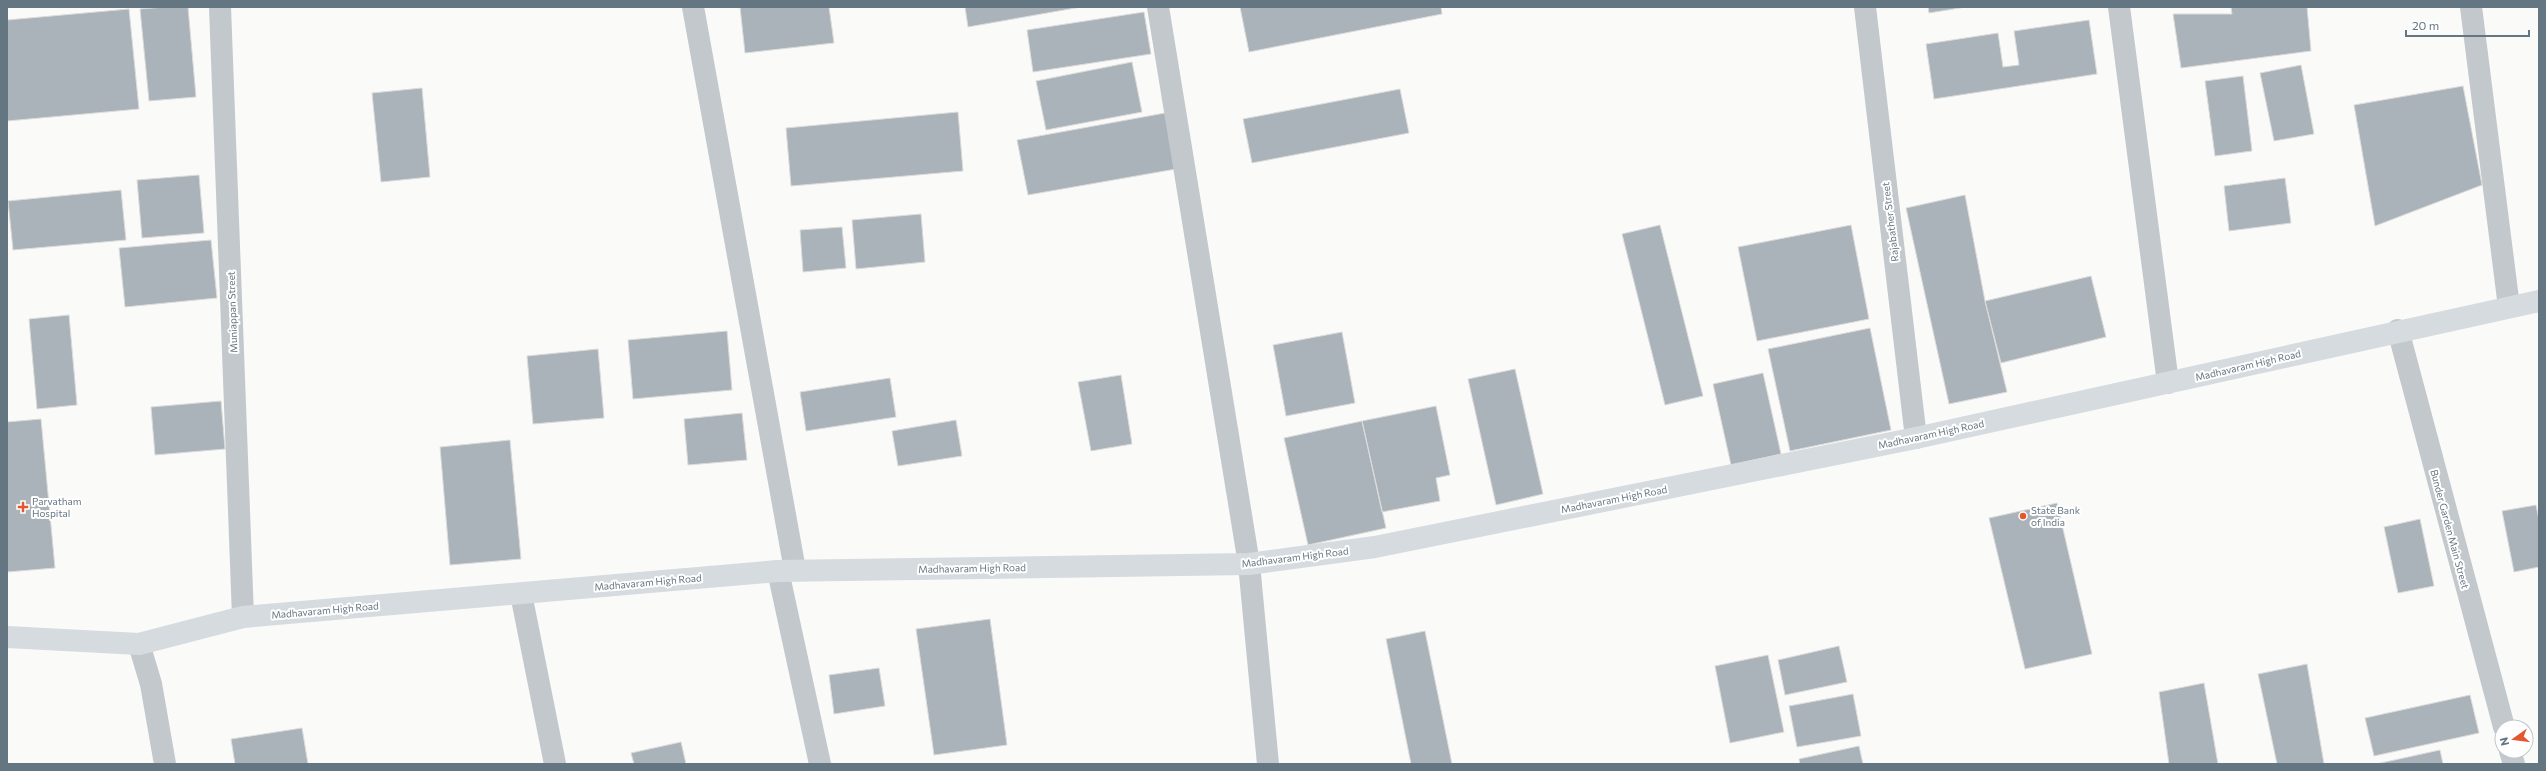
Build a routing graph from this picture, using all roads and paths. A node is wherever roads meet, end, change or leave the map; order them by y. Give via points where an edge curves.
1 (220, 7) edge
2 (693, 7) edge
3 (1158, 7) edge
4 (1865, 7) edge
5 (2119, 7) edge
6 (2472, 7) edge
7 (2539, 301) edge
8 (2509, 307) junction
9 (2398, 330) junction
10 (2168, 383) junction
11 (1916, 438) junction
12 (1249, 564) junction
13 (787, 570) junction
14 (521, 594) junction
15 (243, 616) junction
16 (7, 636) edge
17 (138, 644) junction
18 (2502, 719) edge
19 (165, 764) edge
20 (555, 764) edge
21 (820, 764) edge
22 (1268, 764) edge

1 - 15 street, Muniappan Street
2 - 13 street
3 - 12 street
4 - 11 street, Rajabather Street
5 - 10 street
6 - 8 street
7 - 8 main road, Madhavaram High Road
8 - 9 main road, Madhavaram High Road
9 - 10 main road, Madhavaram High Road
9 - 18 street, Bunder Garden Main Street
10 - 11 main road, Madhavaram High Road
11 - 12 main road, Madhavaram High Road via 1375,547
12 - 13 main road, Madhavaram High Road
12 - 22 street
13 - 14 main road, Madhavaram High Road
13 - 21 street
14 - 15 main road, Madhavaram High Road
14 - 20 street
15 - 17 main road, Madhavaram High Road
16 - 17 main road, Madhavaram High Road
17 - 19 street via 151,684

